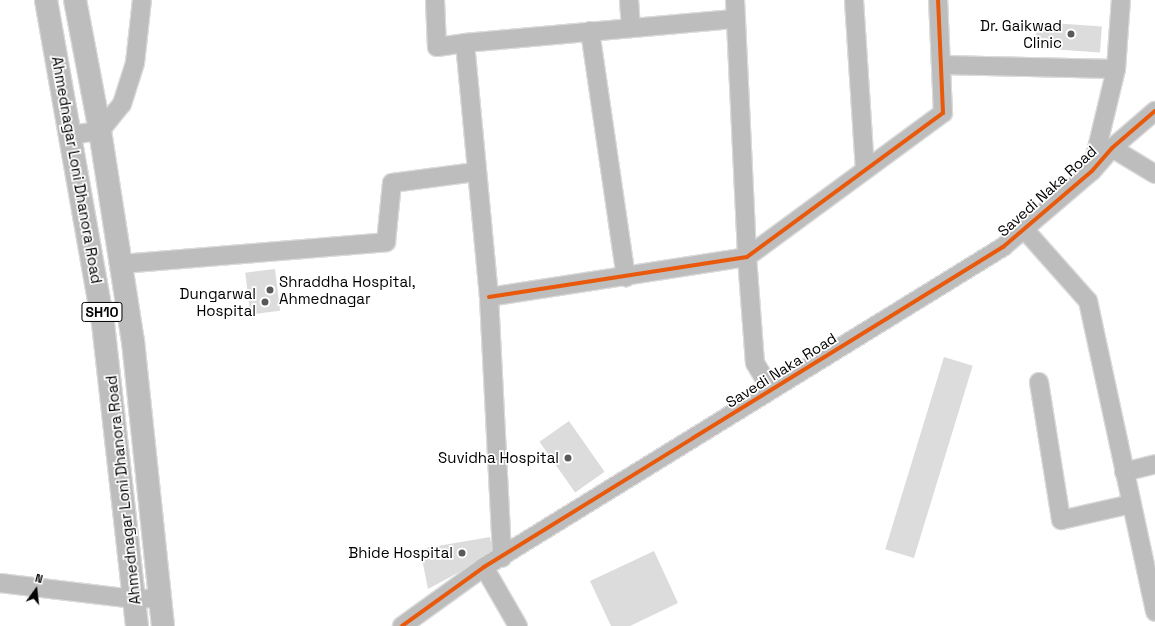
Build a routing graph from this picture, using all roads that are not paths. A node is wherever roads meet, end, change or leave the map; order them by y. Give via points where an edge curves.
1 (46, 0) edge
2 (75, 0) edge
3 (142, 0) edge
4 (435, 0) edge
5 (629, 0) edge
6 (735, 0) edge
7 (854, 0) edge
8 (938, 0) edge
9 (1121, 0) edge
10 (736, 19) junction
11 (632, 28) junction
12 (590, 31) junction
13 (465, 42) junction
14 (941, 65) junction
15 (1116, 69) junction
16 (1155, 111) edge
17 (100, 131) junction
18 (70, 135) junction
19 (1112, 148) junction
20 (865, 170) junction
21 (1092, 171) junction
22 (475, 172) junction
23 (1155, 174) edge
24 (1024, 229) junction
25 (747, 257) junction
26 (122, 264) junction
27 (626, 277) junction
28 (489, 297) junction
29 (1039, 382) dead end
30 (771, 390) junction
31 (1155, 464) edge
32 (1124, 472) junction
33 (1131, 504) junction
34 (502, 558) junction
35 (484, 567) junction
36 (0, 583) edge
37 (160, 598) junction
38 (134, 599) junction
39 (1155, 612) edge
40 (137, 626) edge
41 (163, 626) edge
42 (402, 626) edge
43 (518, 626) edge

1 - 18 main road, Ahmednagar Loni Dhanora Road / SH10
2 - 17 main road, Ahmednagar Loni Dhanora Road / SH10
3 - 17 street via 135,63 122,104
4 - 13 street via 437,47
5 - 11 street
6 - 10 street
7 - 20 street
8 - 14 street
9 - 15 street
10 - 11 street
10 - 25 street
11 - 12 street
12 - 13 street
12 - 27 street
13 - 22 street
14 - 15 street
14 - 20 street via 943,113
15 - 21 street
16 - 19 street, Savedi Naka Road
17 - 18 street
17 - 26 main road, Ahmednagar Loni Dhanora Road / SH10
18 - 38 main road, Ahmednagar Loni Dhanora Road / SH10 via 110,373
19 - 21 street, Savedi Naka Road
19 - 23 street
20 - 25 street
21 - 24 street, Savedi Naka Road
22 - 26 street via 392,183 386,242
22 - 28 street
24 - 30 street, Savedi Naka Road via 1003,247
24 - 32 street via 1088,301
25 - 27 street
25 - 30 street via 756,363
26 - 37 main road, Ahmednagar Loni Dhanora Road / SH10 via 133,341
27 - 28 street
28 - 34 street
29 - 33 street via 1061,520
30 - 34 street, Savedi Naka Road
31 - 32 street
32 - 33 street
33 - 39 street
34 - 35 street, Savedi Naka Road
35 - 42 street, Savedi Naka Road
35 - 43 street
36 - 38 street
37 - 38 street
37 - 41 main road, Ahmednagar Loni Dhanora Road / SH10
38 - 40 main road, Ahmednagar Loni Dhanora Road / SH10

